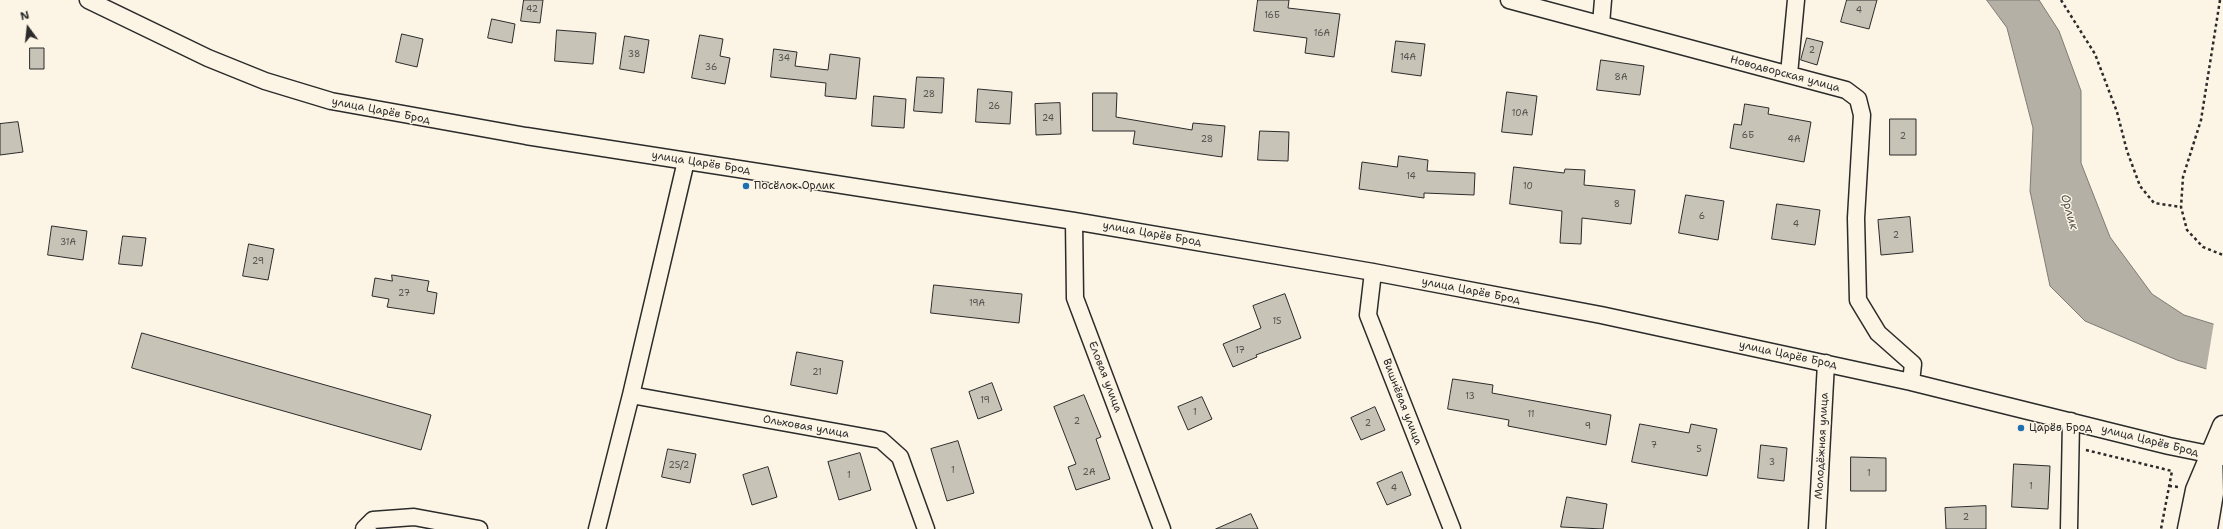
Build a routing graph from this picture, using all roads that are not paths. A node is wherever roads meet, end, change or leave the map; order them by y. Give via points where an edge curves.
1 (88, 0) edge
2 (1509, 0) edge
3 (1603, 0) edge
4 (1796, 0) edge
5 (1601, 24) junction
6 (1789, 74) junction
7 (686, 160) junction
8 (1074, 221) junction
9 (1373, 272) junction
10 (1826, 363) junction
11 (1911, 382) junction
12 (631, 395) junction
13 (2071, 421) junction
14 (2223, 426) edge
15 (2217, 456) edge
16 (364, 529) edge
17 (480, 529) edge
18 (597, 529) edge
19 (926, 529) edge
20 (1162, 529) edge
21 (1452, 529) edge
22 (1817, 529) edge
23 (2069, 529) edge
24 (2188, 529) edge
25 (2207, 529) edge

1 - 7 street, улица Царёв Брод via 208,58 265,81 331,102 526,136
2 - 5 street, Новодворская улица
3 - 5 street
4 - 6 street
5 - 6 street, Новодворская улица
6 - 11 street, Новодворская улица via 1846,90 1858,99 1862,115 1856,218 1858,300 1878,333 1913,364
7 - 8 street, улица Царёв Брод
7 - 12 street
8 - 9 street, улица Царёв Брод
8 - 20 street, Еловая улица via 1075,298
9 - 10 street, улица Царёв Брод via 1601,315
9 - 21 street, Вишнёвая улица via 1368,315
10 - 11 street, улица Царёв Брод
10 - 22 street, Молодёжная улица
11 - 13 street, улица Царёв Брод
12 - 18 street
12 - 19 street, Ольховая улица via 881,440 900,457
13 - 15 street, улица Царёв Брод
13 - 23 street
14 - 15 main road
15 - 24 main road via 2202,472
15 - 25 main road
16 - 17 street via 373,520 414,517

